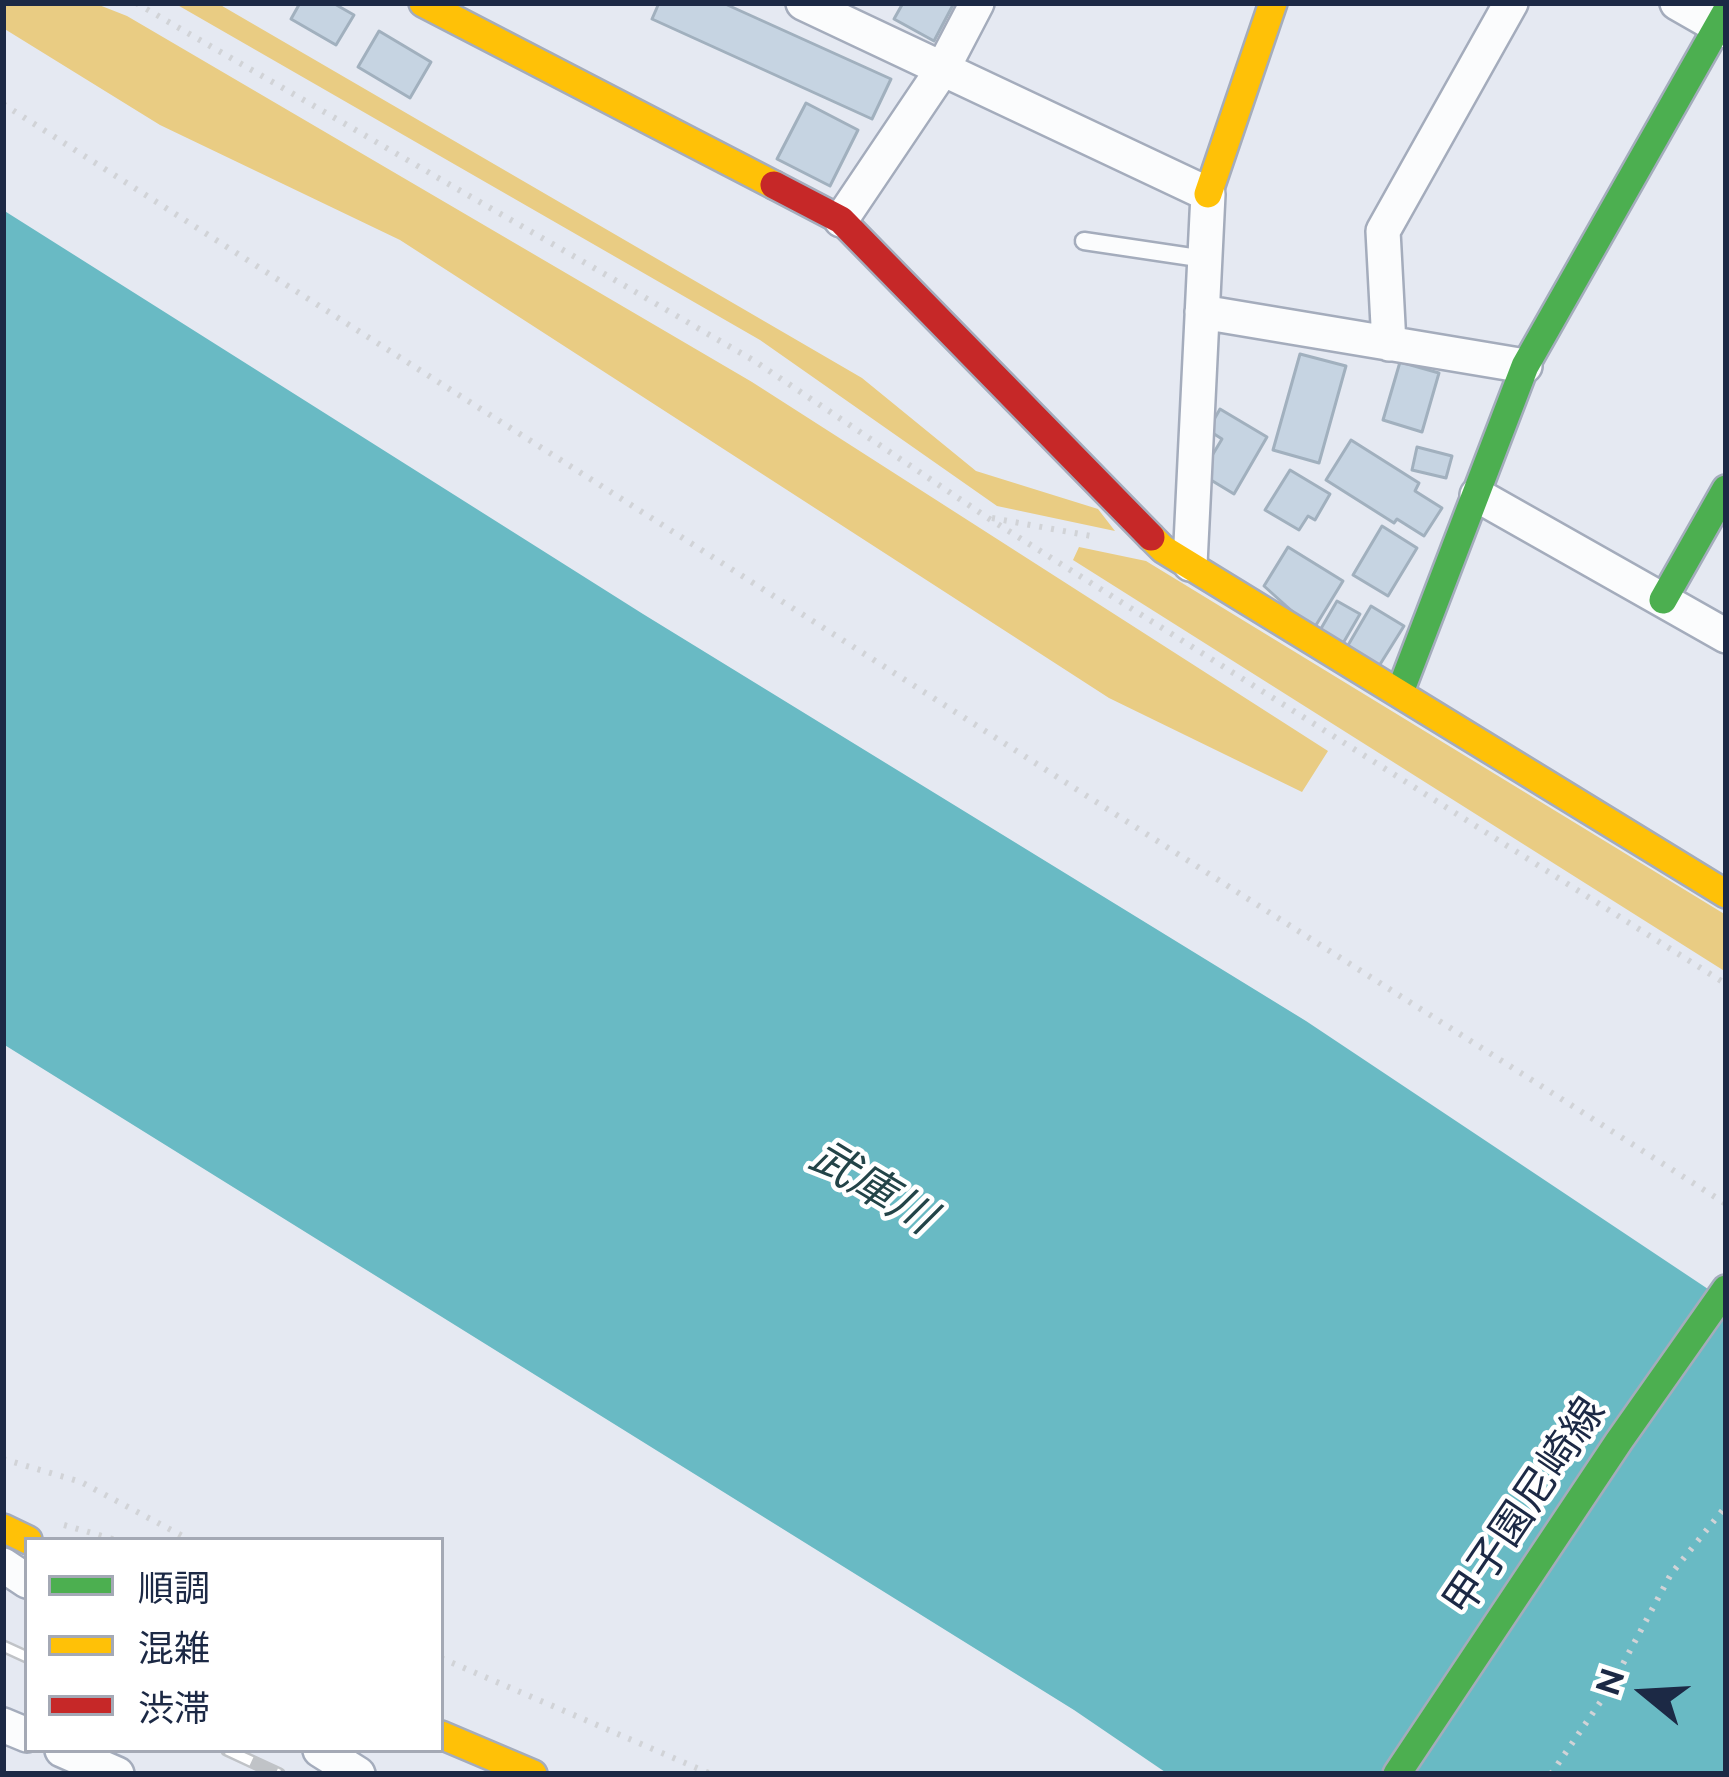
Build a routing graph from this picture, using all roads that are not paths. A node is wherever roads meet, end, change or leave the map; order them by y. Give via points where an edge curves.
1 (423, 3) edge
2 (803, 3) edge
3 (976, 3) edge
4 (1273, 3) edge
5 (1511, 3) edge
6 (1677, 3) edge
7 (1723, 23) edge
8 (942, 70) junction
9 (1208, 194) junction
10 (841, 220) junction
11 (1084, 241) dead end
12 (1205, 259) junction
13 (1202, 312) junction
14 (1389, 344) junction
15 (1525, 366) junction
16 (1726, 489) edge
17 (1477, 494) junction
18 (1190, 564) junction
19 (1663, 601) junction
20 (1726, 636) edge
21 (1400, 692) junction
22 (1726, 894) edge
23 (1726, 1289) edge
24 (444, 1736) edge
25 (68, 1753) edge
26 (325, 1753) edge
27 (117, 1774) edge
28 (358, 1774) edge
29 (533, 1774) edge
30 (1397, 1774) edge

1 - 10 street
2 - 8 street
3 - 8 street
4 - 9 street
5 - 14 street via 1383,231
6 - 7 street
7 - 15 street
8 - 9 street
8 - 10 street
9 - 12 street
10 - 18 street via 1163,549
11 - 12 lane
12 - 13 street
13 - 14 street
13 - 18 street
14 - 15 street
15 - 17 street
16 - 19 street
17 - 19 street
17 - 21 street
18 - 21 street
19 - 20 street
21 - 22 street
23 - 30 street, 甲子園尼崎線
24 - 29 street
25 - 27 street
26 - 28 street

